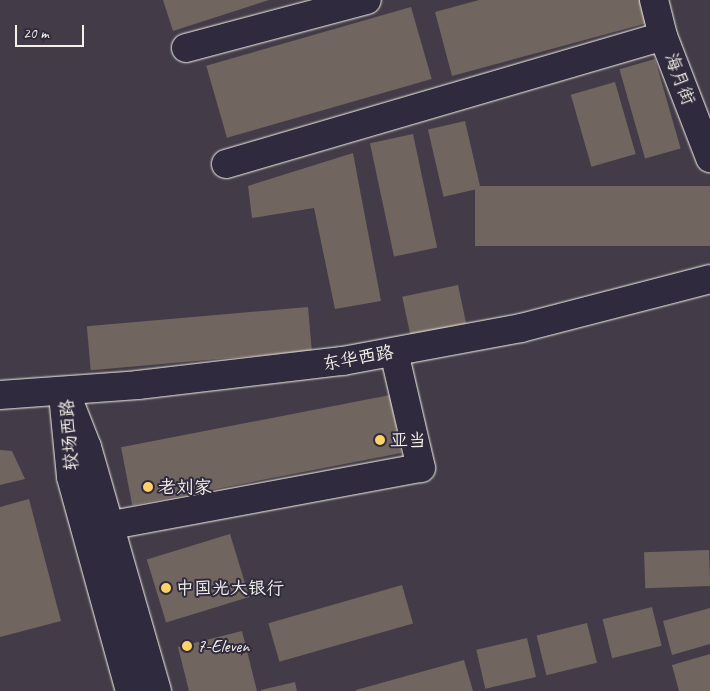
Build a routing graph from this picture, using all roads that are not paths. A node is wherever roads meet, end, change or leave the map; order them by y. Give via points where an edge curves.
1 (367, 0) edge
2 (654, 0) edge
3 (663, 36) junction
4 (186, 48) dead end
5 (710, 158) edge
6 (226, 164) dead end
7 (710, 279) edge
8 (394, 352) junction
9 (65, 391) junction
10 (0, 396) edge
11 (108, 526) junction
12 (130, 691) edge
13 (156, 691) edge

1 - 4 street
2 - 3 street, 海月街
3 - 5 street, 海月街
3 - 6 street
7 - 8 street, 东华西路 via 521,328
8 - 9 street, 东华西路 via 301,368
8 - 11 street via 421,468
9 - 10 street, 东华西路
9 - 11 street, 较场西路 via 88,447
9 - 12 street, 较场西路 via 66,448 71,477
11 - 13 street, 较场西路

